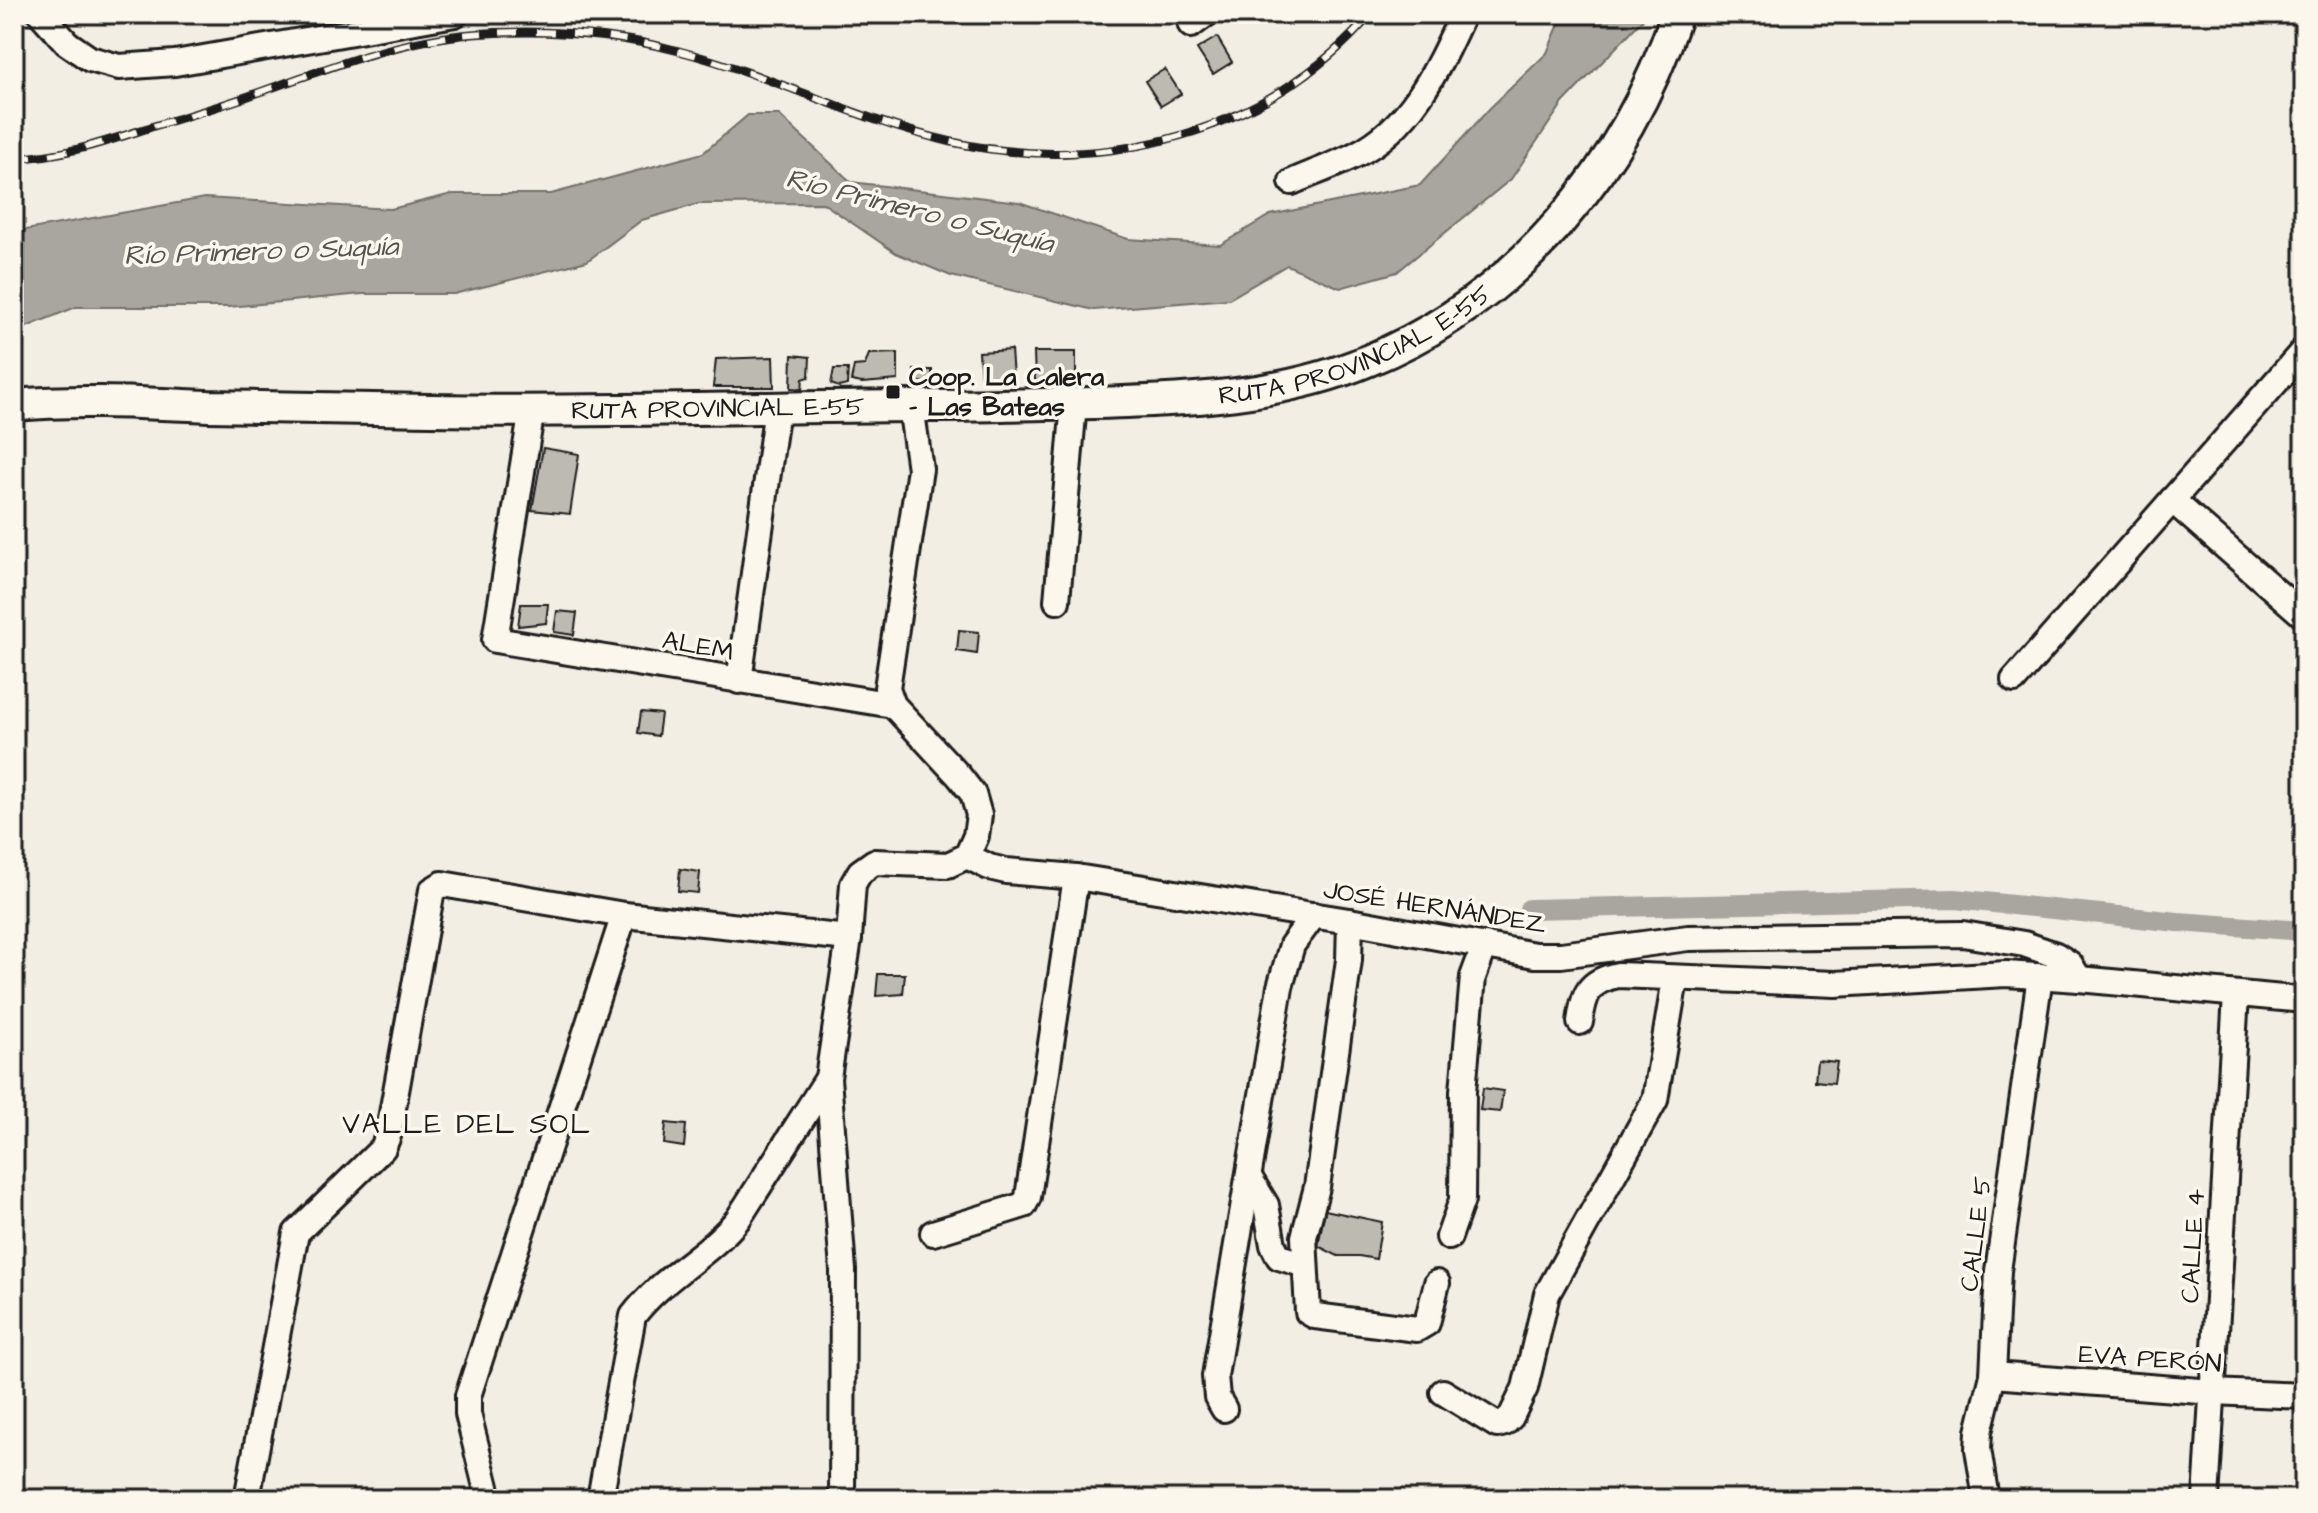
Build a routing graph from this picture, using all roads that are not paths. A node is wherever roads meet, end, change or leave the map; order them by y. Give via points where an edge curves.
1 (41, 14) edge
2 (455, 14) edge
3 (1463, 14) edge
4 (1677, 14) edge
5 (1292, 182) dead end
6 (2304, 350) edge
7 (1074, 403) junction
8 (14, 405) edge
9 (911, 406) junction
10 (777, 408) junction
11 (532, 409) junction
12 (2172, 500) junction
13 (1057, 601) dead end
14 (2304, 616) edge
15 (2014, 680) dead end
16 (739, 681) junction
17 (893, 705) junction
18 (967, 856) junction
19 (1076, 877) junction
20 (624, 915) junction
21 (1314, 915) junction
22 (1350, 921) junction
23 (849, 938) junction
24 (1485, 945) junction
25 (2040, 976) junction
26 (1675, 979) junction
27 (2079, 979) junction
28 (2236, 995) junction
29 (2304, 1000) edge
30 (1580, 1022) dead end
31 (828, 1078) junction
32 (1249, 1177) junction
33 (933, 1233) dead end
34 (1449, 1237) dead end
35 (1305, 1265) junction
36 (1437, 1283) dead end
37 (1993, 1375) junction
38 (1443, 1392) dead end
39 (2213, 1392) junction
40 (2304, 1396) edge
41 (1224, 1409) dead end
42 (247, 1499) edge
43 (489, 1499) edge
44 (600, 1499) edge
45 (842, 1499) edge
46 (1986, 1499) edge
47 (2206, 1499) edge

1 - 2 street via 90,59 119,67 175,63
3 - 5 street via 1430,82 1402,119 1356,155
4 - 7 main road, RUTA PROVINCIAL E-55 via 1626,130 1588,188 1539,247 1460,313 1370,360 1292,384 1210,397
6 - 12 street
7 - 9 main road, RUTA PROVINCIAL E-55
7 - 13 street
8 - 11 main road, RUTA PROVINCIAL E-55 via 86,401
9 - 10 main road, RUTA PROVINCIAL E-55
9 - 17 street via 920,469 888,671
10 - 11 main road, RUTA PROVINCIAL E-55
10 - 16 street
11 - 16 street, ALEM via 495,640
12 - 14 street
12 - 15 street
16 - 17 street, ALEM
17 - 18 street via 973,794 979,815
18 - 19 street, JOSÉ HERNÁNDEZ via 1006,871
18 - 23 street via 948,865 874,862 853,884
19 - 21 street, JOSÉ HERNÁNDEZ
19 - 33 street via 1028,1197 1024,1205
20 - 23 street
20 - 42 street via 442,884 432,890 388,1136 383,1148 296,1233
20 - 43 street via 468,1396
21 - 22 street, JOSÉ HERNÁNDEZ
21 - 32 street via 1285,963
22 - 24 street, JOSÉ HERNÁNDEZ
22 - 35 street via 1317,1187 1304,1237
23 - 31 street
24 - 27 street, JOSÉ HERNÁNDEZ via 1561,955 1688,938 1963,934 2056,955
24 - 34 street via 1473,977 1463,1091 1462,1200
25 - 26 street via 1835,984
25 - 27 street
25 - 37 street, CALLE 5 via 1998,1271
26 - 30 street via 1604,978 1587,993
26 - 38 street via 1655,1100 1547,1294 1516,1408 1497,1425
27 - 28 street
28 - 29 street
28 - 39 street, CALLE 4
31 - 44 street via 722,1239 648,1296 633,1316
31 - 45 street via 843,1270
32 - 35 street via 1266,1205 1279,1257
32 - 41 street via 1215,1376
35 - 36 street via 1308,1312 1315,1316 1417,1329 1427,1323
37 - 39 street, EVA PERÓN
37 - 46 street, CALLE 5 via 1978,1449
39 - 40 street, EVA PERÓN
39 - 47 street, CALLE 4

